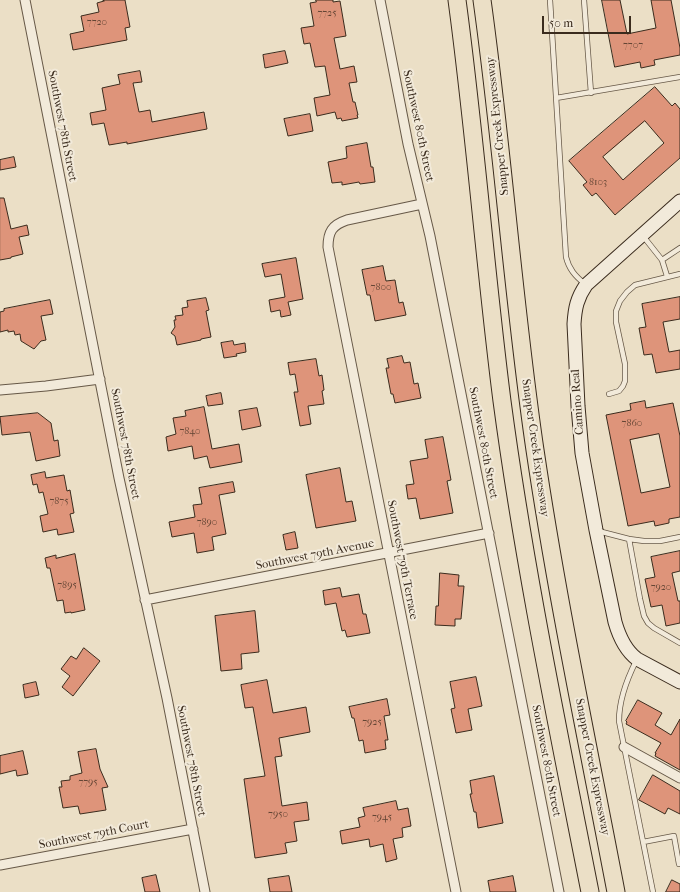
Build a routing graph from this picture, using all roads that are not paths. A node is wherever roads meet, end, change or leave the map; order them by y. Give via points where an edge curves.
1 (25, 0) edge
2 (380, 0) edge
3 (456, 0) edge
4 (482, 0) edge
5 (550, 0) edge
6 (584, 0) edge
7 (680, 78) edge
8 (590, 92) junction
9 (556, 98) junction
10 (680, 202) edge
11 (422, 204) junction
12 (642, 235) junction
13 (680, 248) edge
14 (662, 260) junction
15 (680, 274) edge
16 (667, 276) junction
17 (586, 285) junction
18 (100, 380) junction
19 (0, 390) edge
20 (609, 394) dead end
21 (596, 530) junction
22 (489, 533) junction
23 (680, 537) edge
24 (629, 539) junction
25 (388, 552) junction
26 (145, 600) junction
27 (679, 642) edge
28 (637, 659) junction
29 (680, 682) edge
30 (624, 747) junction
31 (680, 778) edge
32 (193, 829) junction
33 (643, 842) junction
34 (679, 864) edge
35 (0, 865) edge
36 (205, 892) edge
37 (456, 892) edge
38 (559, 892) edge
39 (590, 892) edge
40 (616, 892) edge
41 (653, 892) edge

1 - 18 street, Southwest 78th Street
2 - 11 street, Southwest 80th Street
3 - 39 highway, Snapper Creek Expressway via 468,83 509,451 535,611
4 - 40 highway, Snapper Creek Expressway via 535,450 561,607
5 - 9 lane
6 - 8 lane
7 - 8 lane
8 - 9 lane
9 - 17 lane via 566,257 568,266
10 - 12 street, Camino Real
11 - 22 street, Southwest 80th Street
11 - 25 street, Southwest 79th Terrace via 347,220 331,230 328,240
12 - 14 lane
12 - 17 street, Camino Real
13 - 14 lane
14 - 16 lane
15 - 16 lane
16 - 20 lane via 635,285 620,301 616,311 616,322 625,364 625,382 619,391
17 - 21 street, Camino Real via 576,302 574,313 575,347 582,453
18 - 19 street
18 - 26 street, Southwest 78th Street
21 - 24 lane
21 - 28 street, Camino Real via 618,633
22 - 25 street, Southwest 79th Avenue
22 - 38 street, Southwest 80th Street
23 - 24 lane via 660,541
24 - 27 lane via 644,616 654,628
25 - 26 street, Southwest 79th Avenue
25 - 37 street, Southwest 79th Terrace
26 - 32 street, Southwest 78th Street
28 - 29 street
28 - 30 lane via 620,706 619,721
30 - 31 street
30 - 33 lane
32 - 35 street, Southwest 79th Court
32 - 36 street, Southwest 78th Street
33 - 34 lane via 674,836
33 - 41 lane

